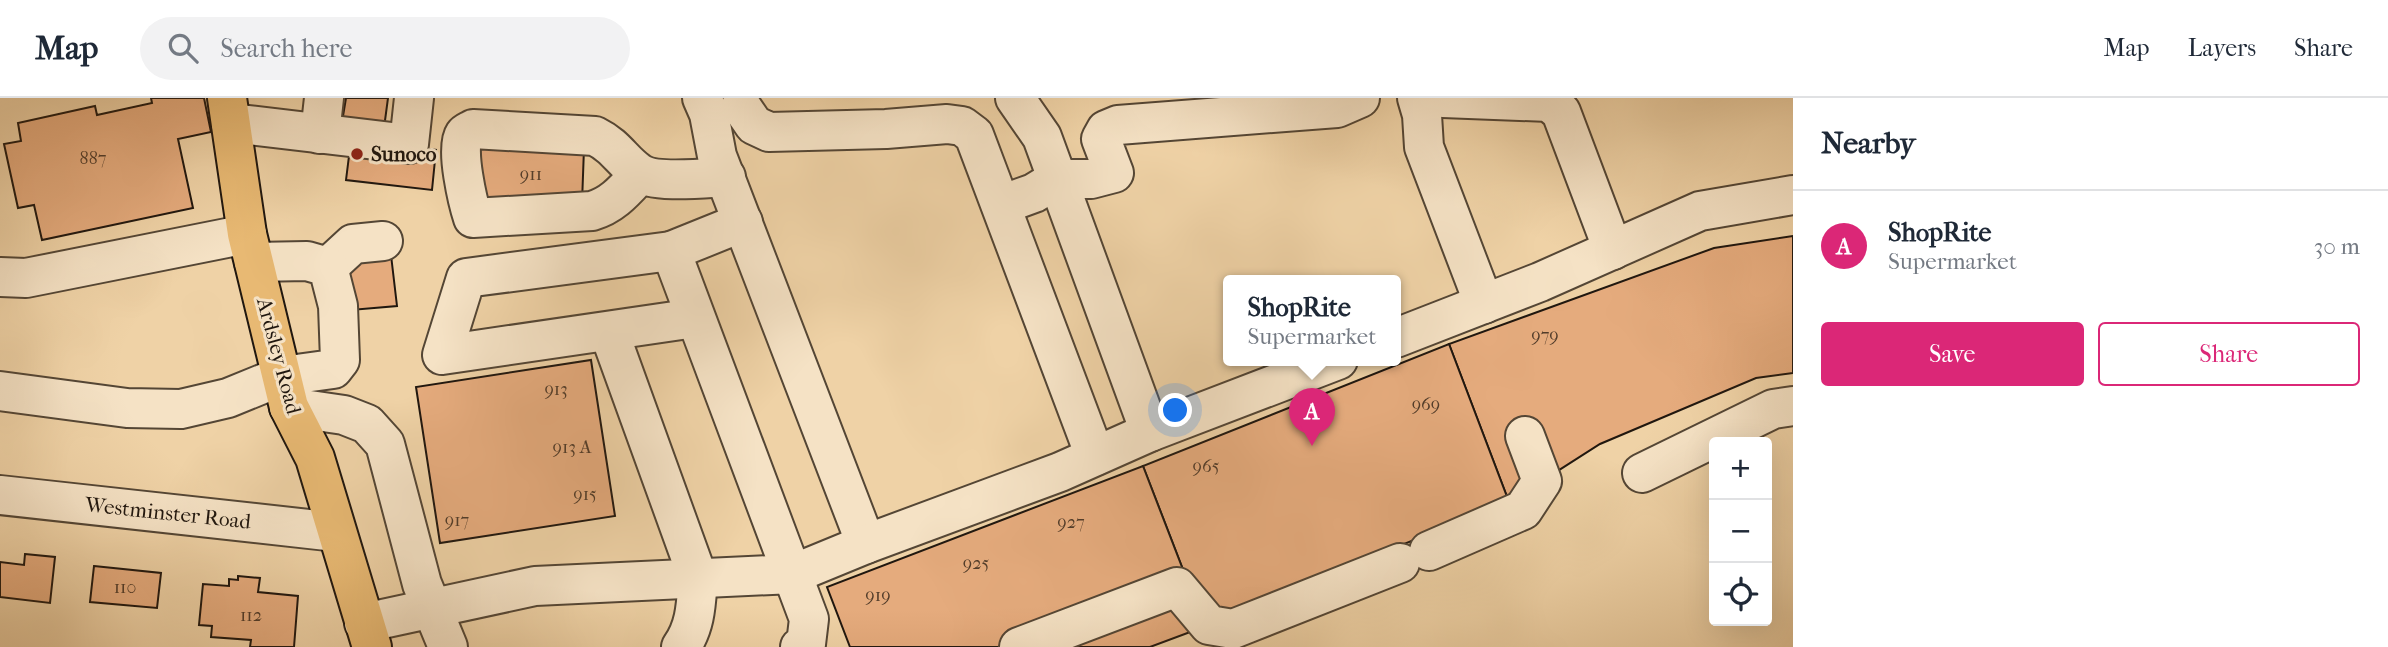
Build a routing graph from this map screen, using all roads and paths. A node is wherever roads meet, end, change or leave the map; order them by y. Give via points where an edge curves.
1 (414, 98) edge
2 (702, 98) edge
3 (1015, 98) edge
4 (1040, 98) edge
5 (1393, 98) edge
6 (1417, 98) edge
7 (1459, 99) edge
8 (743, 102) edge
9 (1348, 103) edge
10 (229, 110) edge
11 (322, 116) edge
12 (1042, 137) junction
13 (1424, 147) junction
14 (640, 174) dead end
15 (726, 177) junction
16 (1057, 179) junction
17 (1793, 195) edge
18 (1001, 205) junction
19 (743, 222) junction
20 (383, 242) dead end
21 (250, 248) junction
22 (1613, 250) junction
23 (671, 251) junction
24 (328, 267) junction
25 (0, 277) edge
26 (1483, 304) junction
27 (695, 318) junction
28 (609, 332) junction
29 (1401, 336) edge
30 (1322, 366) edge
31 (0, 391) edge
32 (286, 391) junction
33 (1793, 406) edge
34 (1150, 432) junction
35 (1525, 436) dead end
36 (1095, 456) junction
37 (1642, 473) dead end
38 (0, 495) edge
39 (336, 532) junction
40 (866, 544) junction
41 (793, 574) junction
42 (698, 578) junction
43 (433, 609) junction
44 (368, 635) edge
45 (448, 647) edge
46 (681, 647) edge
47 (800, 647) edge
48 (1020, 647) edge

1 - 11 street via 409,144
2 - 15 street
3 - 12 street
4 - 12 street
5 - 13 street via 1403,122
6 - 13 street
7 - 22 street via 1549,102 1561,112
8 - 15 street via 736,150
8 - 18 street via 754,125 769,132 962,126 974,135
9 - 16 street via 1118,125 1106,130 1101,139 1114,173 1091,179
10 - 11 street
10 - 21 main road, Ardsley Road
12 - 16 street
13 - 26 street
14 - 15 street via 674,180
15 - 19 street
16 - 18 street
16 - 34 street
17 - 22 street via 1700,211
18 - 36 street
19 - 23 street
19 - 40 street
20 - 24 street via 354,244
21 - 24 street
21 - 25 street via 26,278
21 - 32 main road, Ardsley Road
22 - 26 street
23 - 27 street
23 - 28 street via 466,278 442,355
24 - 32 street via 338,306 340,360 332,369
26 - 29 street
27 - 28 street
27 - 41 street
28 - 42 street
30 - 34 street
31 - 32 street via 127,408 181,409
32 - 39 main road, Ardsley Road via 315,458
32 - 43 street via 367,424 384,444
33 - 37 street via 1773,409
34 - 36 street
35 - 48 street via 1542,481 1523,510 1415,557 1233,629 1209,625 1177,587
36 - 40 street
38 - 39 street, Westminster Road
39 - 44 main road, Ardsley Road
40 - 41 street
41 - 42 street
41 - 47 street via 809,619 806,644
42 - 43 street via 534,586
42 - 46 street via 695,620
43 - 44 street
43 - 45 street

